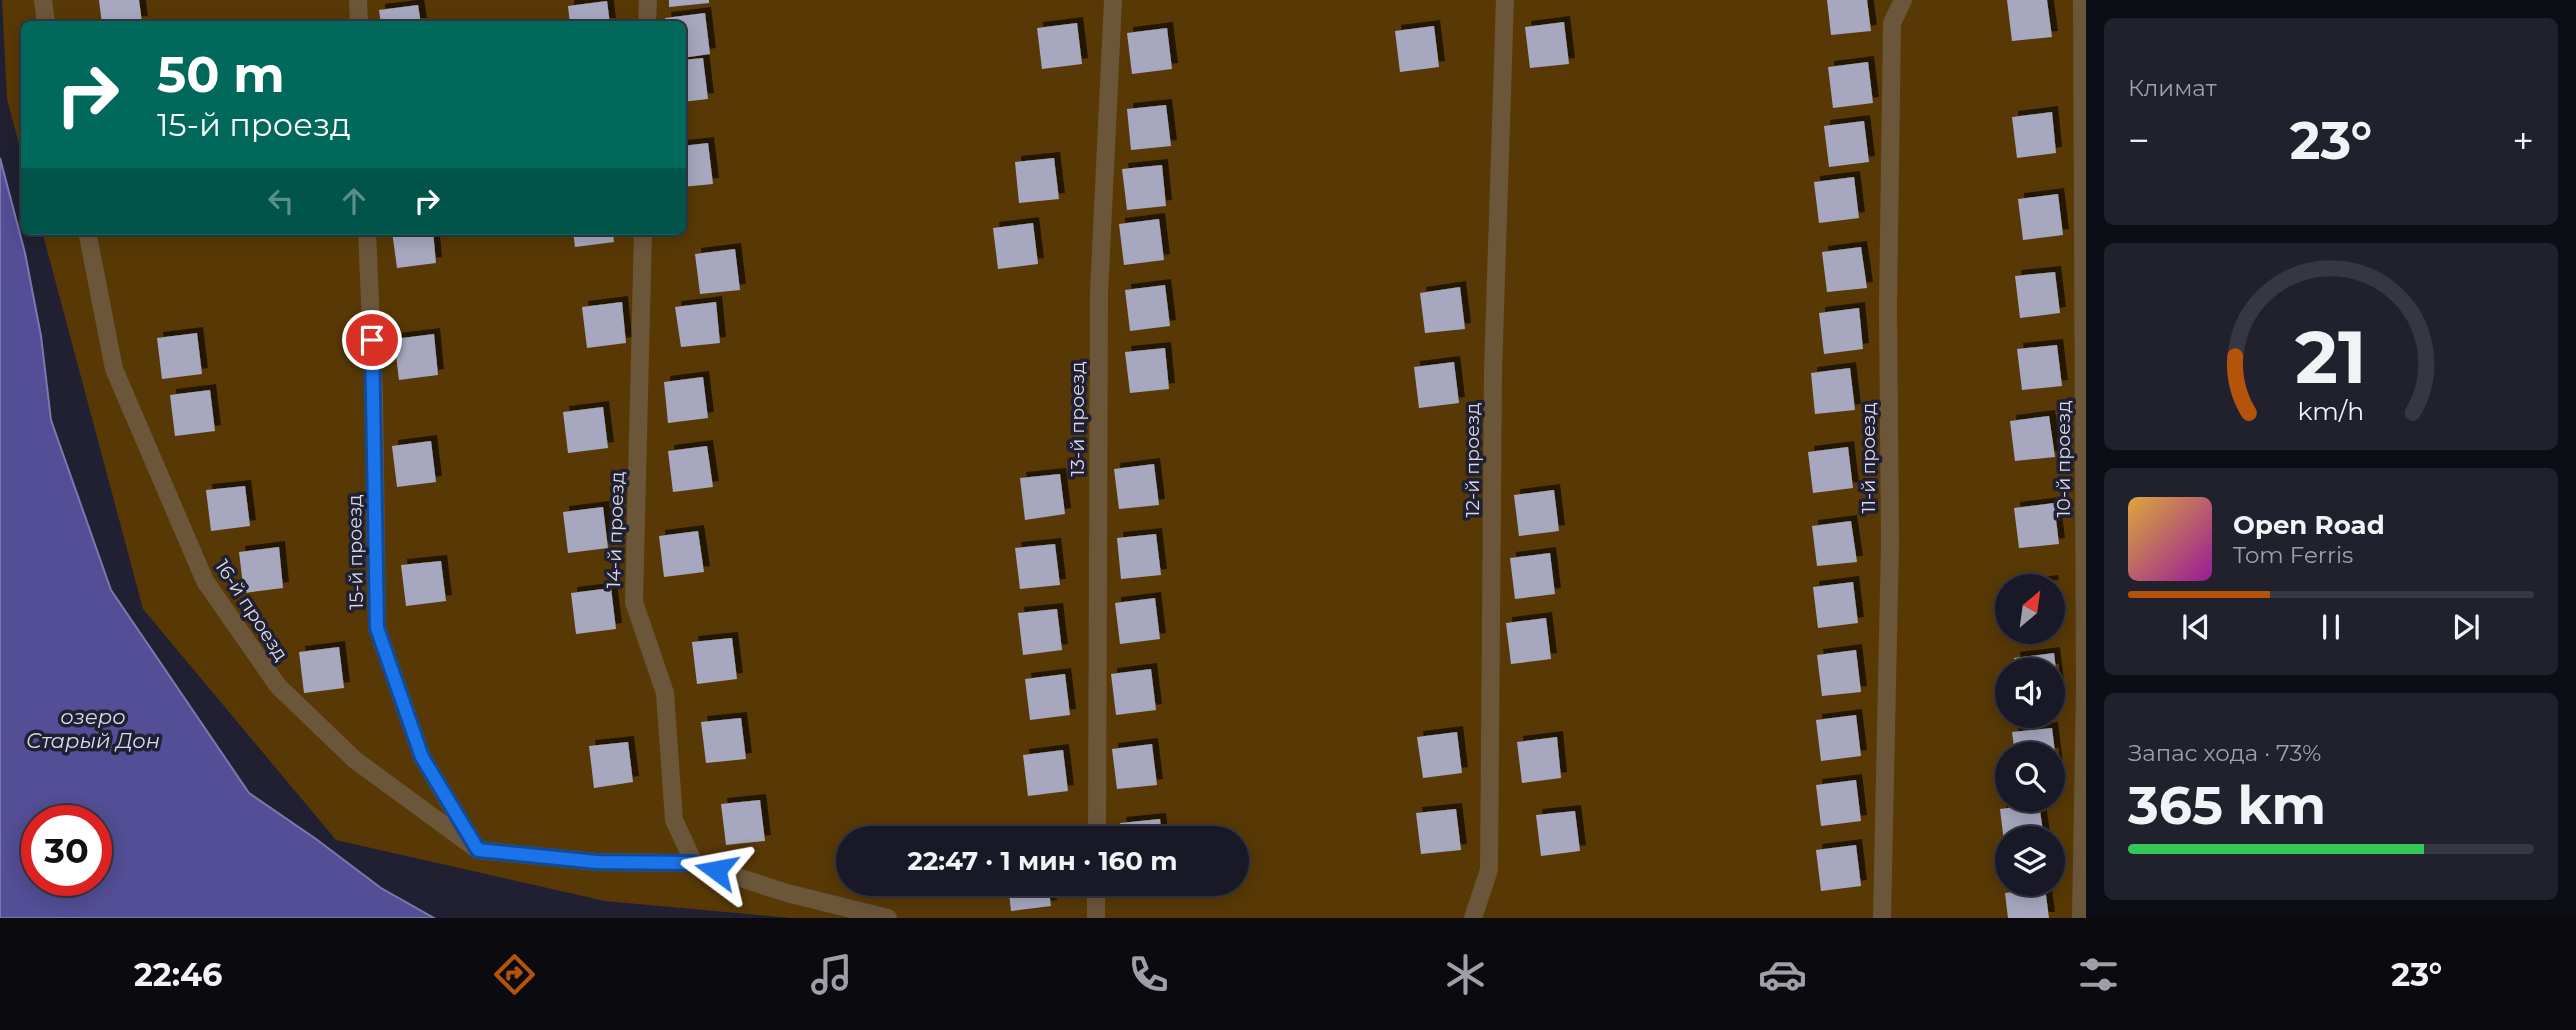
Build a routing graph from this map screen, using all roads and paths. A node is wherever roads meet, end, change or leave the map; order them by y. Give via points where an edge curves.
1 (43, 0) edge
2 (358, 0) edge
3 (648, 0) edge
4 (1113, 0) edge
5 (1505, 0) edge
6 (1903, 0) edge
7 (2082, 0) edge
8 (46, 21) edge
9 (359, 21) edge
10 (647, 21) edge
11 (88, 235) edge
12 (367, 235) edge
13 (643, 235) edge
14 (1097, 826) edge
15 (478, 850) junction
16 (694, 863) junction
17 (1096, 896) edge
18 (888, 918) edge
19 (1096, 918) edge
20 (1473, 918) edge
21 (1882, 918) edge
22 (2081, 918) edge

1 - 8 street
2 - 9 street
3 - 10 street
4 - 14 street, 13-й проезд via 1099,293
5 - 20 street, 12-й проезд via 1493,371 1489,870
6 - 21 street, 11-й проезд via 1892,23
7 - 22 street, 10-й проезд via 2085,690
11 - 15 street, 16-й проезд via 114,369 205,582 278,686 355,760
12 - 15 street, 15-й проезд via 377,628 422,757
13 - 16 street, 14-й проезд via 634,602 665,693 674,820
15 - 16 street via 597,862
16 - 18 street
17 - 19 street

